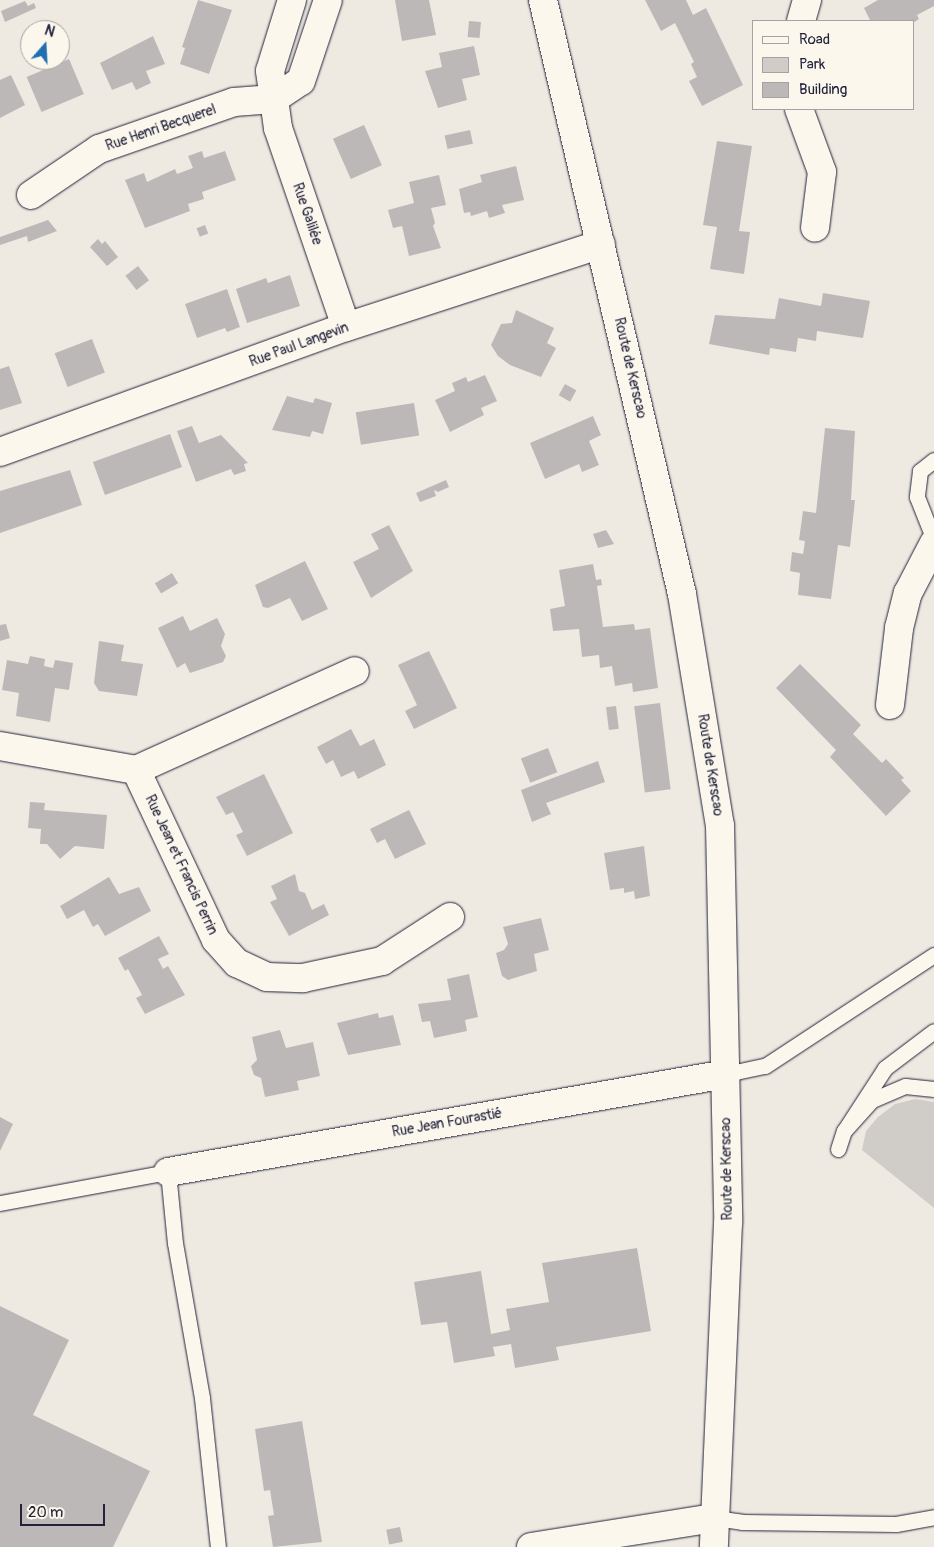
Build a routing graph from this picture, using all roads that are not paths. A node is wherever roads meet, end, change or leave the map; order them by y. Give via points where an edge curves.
1 (292, 0) edge
2 (328, 0) edge
3 (543, 0) edge
4 (807, 0) edge
5 (801, 20) edge
6 (274, 99) junction
7 (800, 110) edge
8 (31, 194) dead end
9 (815, 228) dead end
10 (600, 244) junction
11 (346, 328) junction
12 (0, 452) edge
13 (934, 460) edge
14 (934, 541) edge
15 (355, 671) dead end
16 (890, 705) dead end
17 (0, 746) edge
18 (136, 770) junction
19 (450, 917) dead end
20 (934, 955) edge
21 (934, 1032) edge
22 (726, 1074) junction
23 (934, 1089) edge
24 (844, 1131) junction
25 (838, 1148) dead end
26 (168, 1172) junction
27 (0, 1203) edge
28 (934, 1517) edge
29 (715, 1518) junction
30 (218, 1547) edge
31 (531, 1547) edge
32 (714, 1547) edge

1 - 6 street, Rue Galilée via 270,71
2 - 6 street via 301,81
3 - 10 street, Route de Kerscao
4 - 5 street
6 - 8 street, Rue Henri Becquerel via 234,102 99,149
6 - 11 street, Rue Galilée via 278,128
7 - 9 street via 822,172
10 - 11 street, Rue Paul Langevin
10 - 22 street, Route de Kerscao via 682,594 720,825
11 - 12 street, Rue Paul Langevin
13 - 14 lane via 920,471 917,497
14 - 16 street via 908,593 899,628
15 - 18 street
17 - 18 street
18 - 19 street, Rue Jean et Francis Perrin via 216,940 237,963 267,978 303,978 382,960
20 - 22 lane via 765,1066
21 - 24 lane via 885,1068
22 - 26 street, Rue Jean Fourastié
22 - 29 street, Route de Kerscao via 728,1223
23 - 24 lane via 905,1086 872,1100
24 - 25 lane
26 - 27 lane
26 - 30 lane via 175,1244 202,1398
28 - 29 lane via 896,1524 742,1522
29 - 31 street
29 - 32 street, Route de Kerscao

